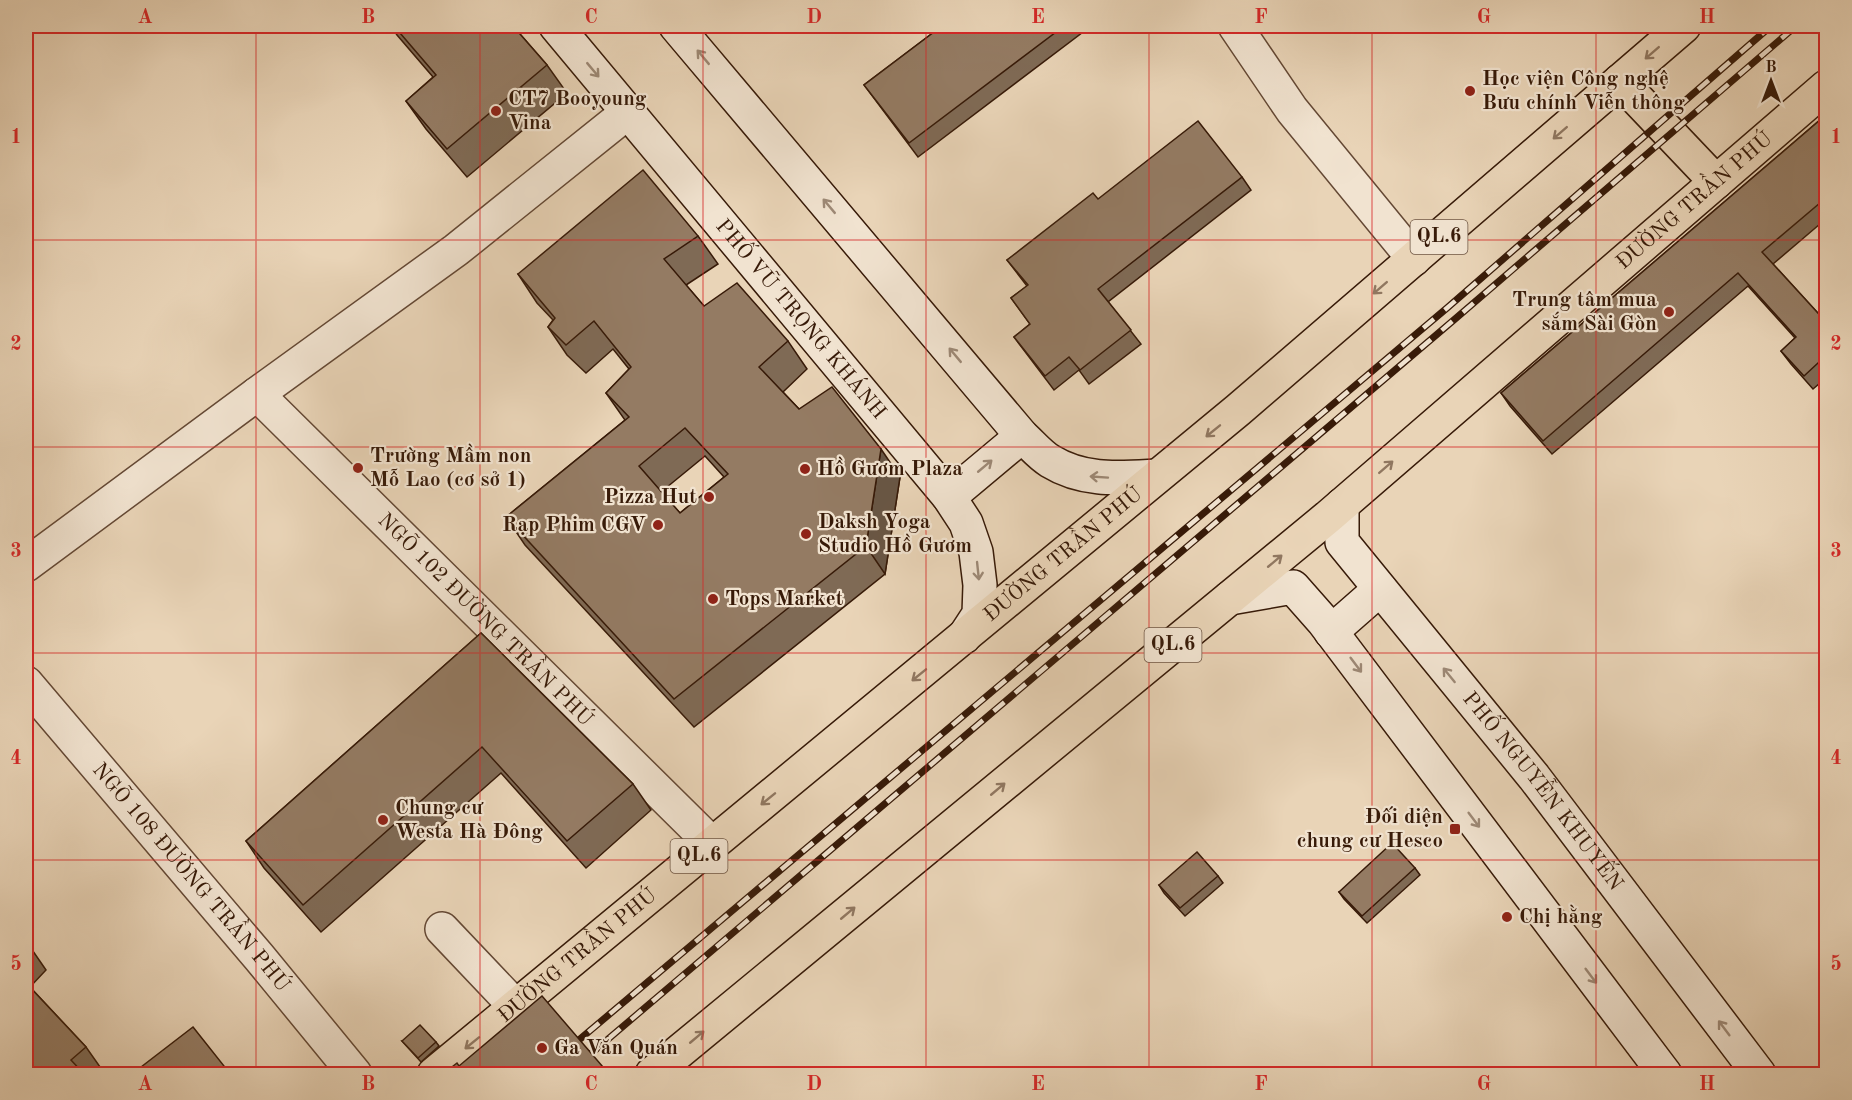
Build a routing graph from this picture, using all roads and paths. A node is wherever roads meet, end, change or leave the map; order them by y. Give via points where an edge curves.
1 (556, 26) edge
2 (676, 26) edge
3 (1235, 26) edge
4 (1684, 26) edge
5 (1620, 81) junction
6 (1827, 87) edge
7 (628, 112) junction
8 (1716, 182) junction
9 (1414, 259) junction
10 (257, 394) junction
11 (1022, 436) junction
12 (1157, 476) junction
13 (949, 497) junction
14 (1342, 505) junction
15 (26, 565) edge
16 (1380, 589) junction
17 (1230, 598) junction
18 (1331, 632) junction
19 (964, 637) junction
20 (26, 682) edge
21 (712, 844) junction
22 (442, 929) dead end
23 (516, 1007) junction
24 (355, 1074) edge
25 (434, 1074) edge
26 (652, 1074) edge
27 (1665, 1074) edge
28 (1759, 1074) edge

1 -> 7 street, PHỐ VŨ TRỌNG KHÁNH
11 -> 2 street
3 - 9 street via 1292,110
4 -> 5 highway, ĐƯỜNG TRẦN PHÚ / QL.6
5 - 8 highway
5 -> 9 highway, ĐƯỜNG TRẦN PHÚ / QL.6
6 - 8 highway, ĐƯỜNG TRẦN PHÚ / QL.6
7 - 10 street via 456,250
7 - 13 street, PHỐ VŨ TRỌNG KHÁNH
14 -> 8 highway, ĐƯỜNG TRẦN PHÚ / QL.6
9 -> 12 highway, ĐƯỜNG TRẦN PHÚ / QL.6
10 - 15 street
10 - 21 street, NGÕ 102 ĐƯỜNG TRẦN PHÚ
12 -> 11 street via 1093,478 1071,472 1049,460
13 -> 11 street
12 - 19 highway, ĐƯỜNG TRẦN PHÚ / QL.6
13 -> 19 street, PHỐ VŨ TRỌNG KHÁNH via 966,523 976,552 980,585 979,614
14 - 16 street, PHỐ NGUYỄN KHUYẾN via 1342,542
17 -> 14 highway, ĐƯỜNG TRẦN PHÚ / QL.6
16 - 18 street
28 -> 16 street, PHỐ NGUYỄN KHUYẾN via 1534,777
17 - 18 street via 1293,587
26 -> 17 highway, ĐƯỜNG TRẦN PHÚ / QL.6
18 -> 27 street
19 -> 21 highway, ĐƯỜNG TRẦN PHÚ / QL.6
20 - 24 street, NGÕ 108 ĐƯỜNG TRẦN PHÚ
21 - 23 highway, ĐƯỜNG TRẦN PHÚ / QL.6
22 - 23 street
23 -> 25 highway, ĐƯỜNG TRẦN PHÚ / QL.6

